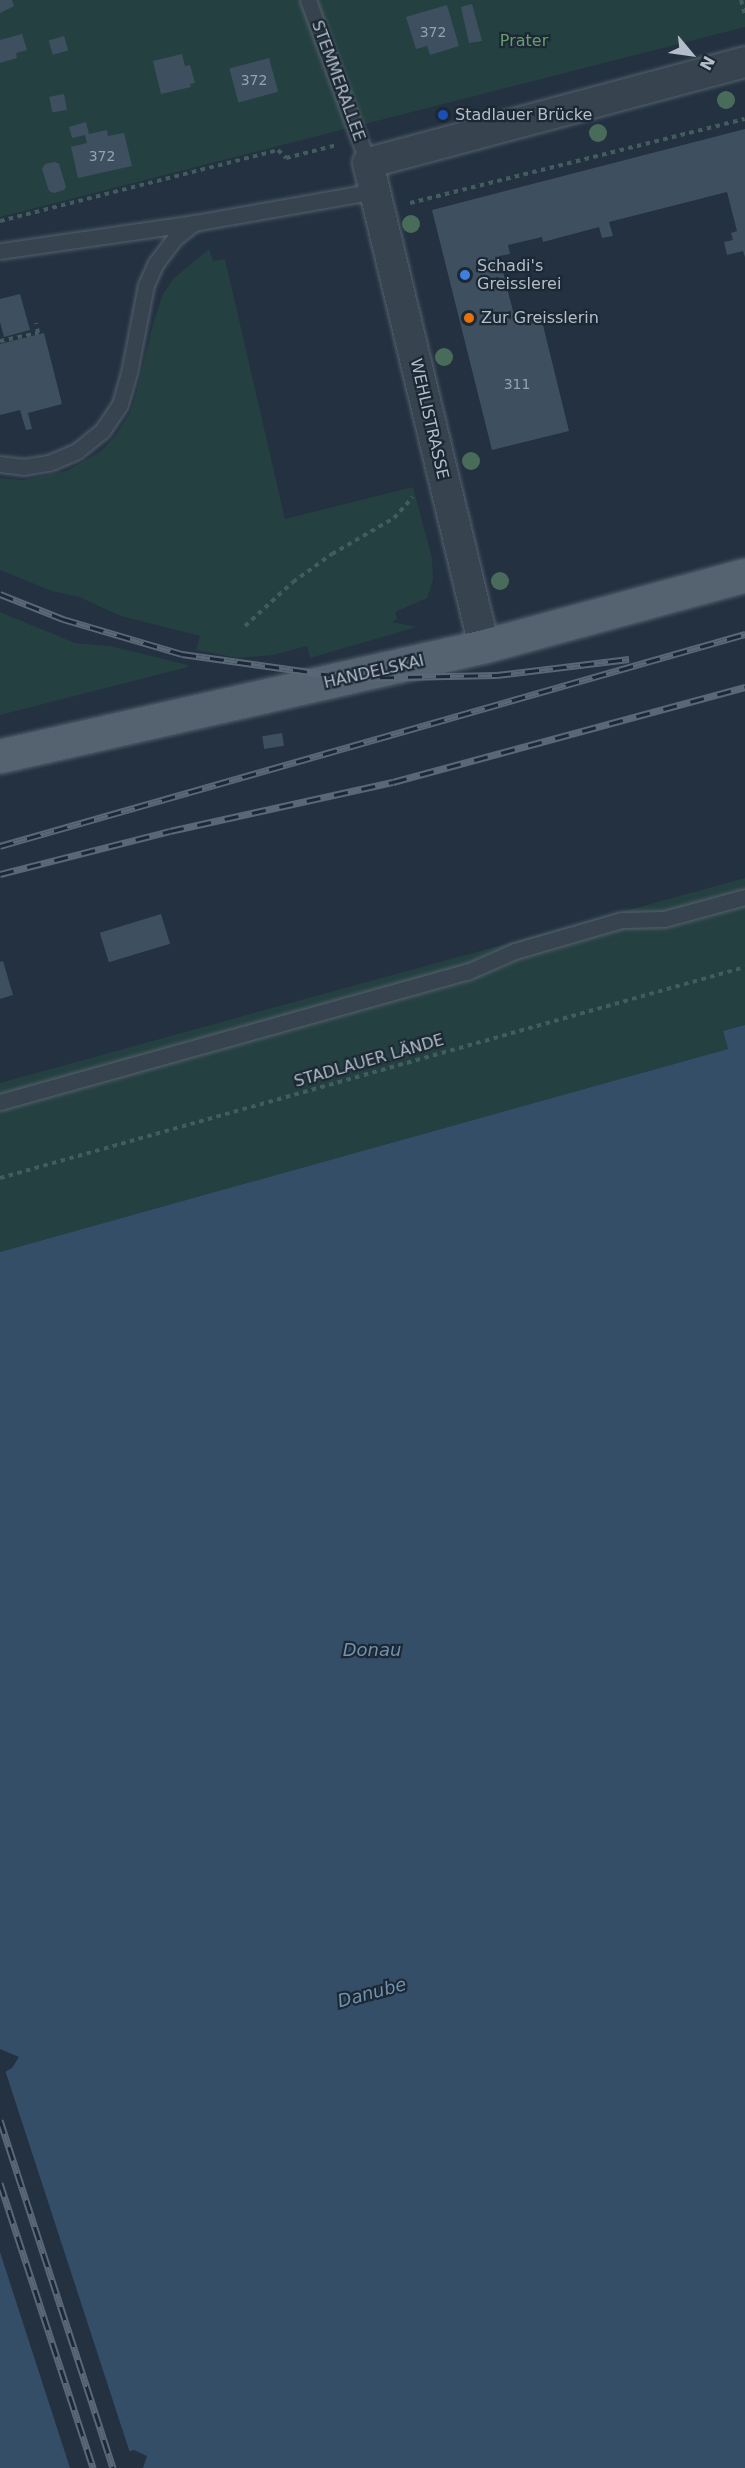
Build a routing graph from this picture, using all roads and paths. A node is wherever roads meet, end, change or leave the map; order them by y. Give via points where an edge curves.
1 (308, 0) edge
2 (741, 0) edge
3 (745, 15) edge
4 (745, 62) edge
5 (745, 119) edge
6 (340, 144) dead end
7 (374, 188) junction
8 (0, 221) edge
9 (194, 223) junction
10 (0, 251) edge
11 (36, 323) dead end
12 (0, 342) edge
13 (0, 465) edge
14 (420, 490) dead end
15 (745, 575) edge
16 (245, 626) dead end
17 (484, 646) junction
18 (0, 756) edge
19 (745, 897) edge
20 (745, 967) edge
21 (0, 1102) edge
22 (0, 1178) edge

1 - 7 lane, STEMMERALLEE
2 - 3 path
4 - 7 street via 445,143
5 - 7 path
6 - 8 path via 286,158 278,150
7 - 9 lane
7 - 17 street, WEHLISTRASSE
9 - 10 lane
9 - 13 lane via 174,239 146,285 120,404 102,431 77,451 49,463
11 - 12 path via 38,333
14 - 16 path via 394,518 293,582
15 - 17 main road, HANDELSKAI
17 - 18 main road, HANDELSKAI
19 - 21 lane via 664,919 621,920 515,951 467,972
20 - 22 path, STADLAUER LÄNDE

